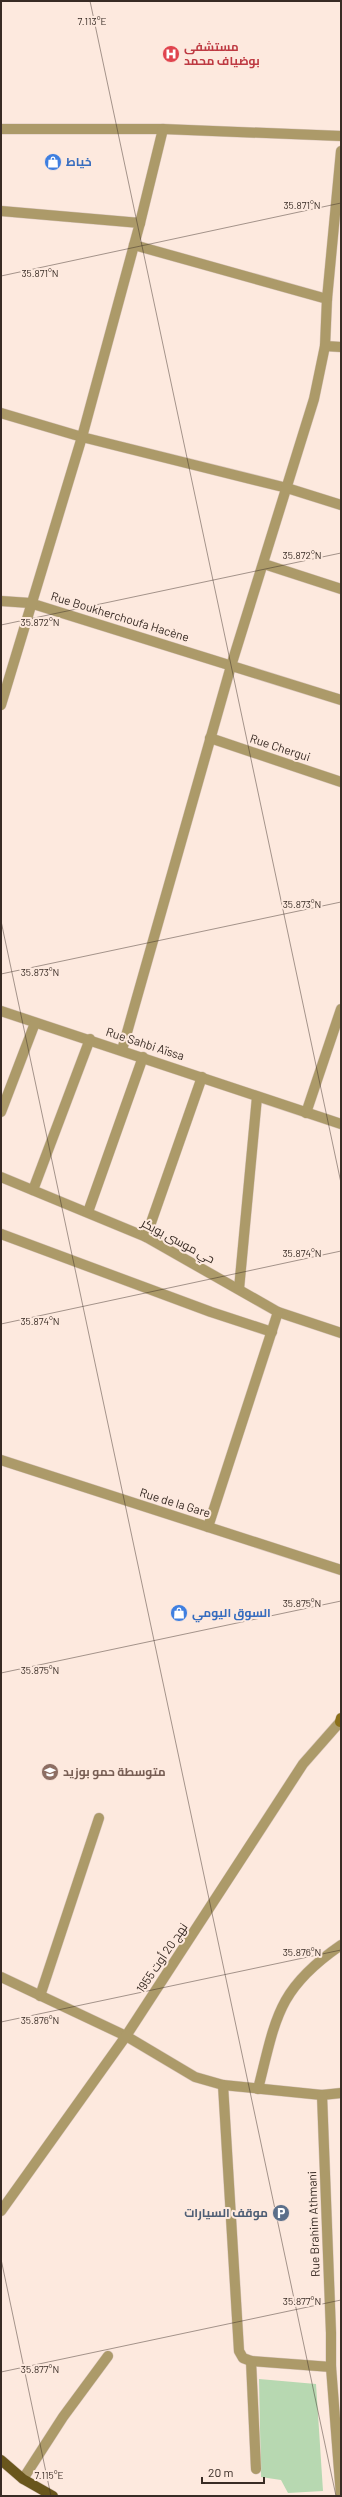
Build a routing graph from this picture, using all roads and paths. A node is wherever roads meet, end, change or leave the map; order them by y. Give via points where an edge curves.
1 (1, 128) edge
2 (163, 129) junction
3 (341, 136) edge
4 (341, 151) edge
5 (1, 211) edge
6 (140, 223) junction
7 (134, 245) junction
8 (327, 299) junction
9 (325, 346) junction
10 (341, 347) edge
11 (1, 413) edge
12 (82, 437) junction
13 (287, 488) junction
14 (341, 505) edge
15 (264, 564) junction
16 (341, 589) edge
17 (1, 601) edge
18 (30, 603) junction
19 (231, 666) junction
20 (341, 700) edge
21 (1, 705) edge
22 (210, 738) junction
23 (341, 782) edge
24 (341, 1009) edge
25 (1, 1011) edge
26 (35, 1023) junction
27 (90, 1039) junction
28 (122, 1050) junction
29 (143, 1057) junction
30 (202, 1076) junction
31 (257, 1097) junction
32 (1, 1112) edge
33 (306, 1113) junction
34 (341, 1124) edge
35 (1, 1177) edge
36 (33, 1190) junction
37 (88, 1212) junction
38 (1, 1234) edge
39 (146, 1237) junction
40 (239, 1289) junction
41 (278, 1312) junction
42 (272, 1332) junction
43 (341, 1333) edge
44 (1, 1460) edge
45 (208, 1528) junction
46 (341, 1570) edge
47 (341, 1721) edge
48 (99, 1818) dead end
49 (341, 1945) edge
50 (1, 1977) edge
51 (40, 1996) junction
52 (126, 2036) junction
53 (223, 2085) junction
54 (258, 2089) junction
55 (341, 2093) edge
56 (322, 2095) junction
57 (1, 2211) edge
58 (336, 2332) edge
59 (108, 2356) dead end
60 (251, 2361) junction
61 (330, 2367) junction
62 (1, 2460) edge
63 (256, 2469) dead end
64 (23, 2478) junction
65 (53, 2496) edge
66 (341, 2496) edge

1 - 2 street
2 - 3 street
2 - 6 street
4 - 8 street
5 - 6 street
6 - 7 street
7 - 8 street
7 - 12 street
8 - 9 street
9 - 10 street
9 - 13 street via 314,399
11 - 12 street
12 - 13 street
12 - 18 street
13 - 14 street
13 - 15 street
15 - 16 street
15 - 19 street
17 - 18 street, Rue Boukherchoufa Hacène
18 - 19 street, Rue Boukherchoufa Hacène
18 - 21 street
19 - 20 street, Rue Boukherchoufa Hacène
19 - 22 street
22 - 23 street, Rue Chergui
22 - 28 street
24 - 33 street
25 - 26 street, Rue Sahbi Aïssa
26 - 27 street, Rue Sahbi Aïssa
26 - 32 street
27 - 28 street, Rue Sahbi Aïssa
27 - 36 street
28 - 29 street, Rue Sahbi Aïssa
29 - 30 street, Rue Sahbi Aïssa
29 - 37 street
30 - 31 street, Rue Sahbi Aïssa
30 - 39 street
31 - 33 street, Rue Sahbi Aïssa
31 - 40 street
33 - 34 street, Rue Sahbi Aïssa
35 - 36 street, حي موسى بوبكر
36 - 37 street, حي موسى بوبكر
37 - 39 street, حي موسى بوبكر
38 - 42 street
39 - 40 street, حي موسى بوبكر
40 - 41 street, حي موسى بوبكر
41 - 42 street
41 - 43 street, حي موسى بوبكر
42 - 45 street
44 - 45 street, Rue de la Gare
45 - 46 street, Rue de la Gare
47 - 52 street, نهج 20 أوت 1955 via 303,1764
48 - 51 street
49 - 54 street via 306,1971 289,1991 275,2019
50 - 51 street
51 - 52 street
52 - 53 street via 195,2077
52 - 57 street, نهج 20 أوت 1955
53 - 54 street
53 - 60 street via 239,2351 243,2358
54 - 56 street
55 - 56 street
56 - 58 street, Rue Brahim Athmani
58 - 61 street, Rue Brahim Athmani
59 - 64 street via 63,2417
60 - 61 street
60 - 63 street
61 - 66 street, Rue Brahim Athmani
62 - 64 main road
64 - 65 main road

